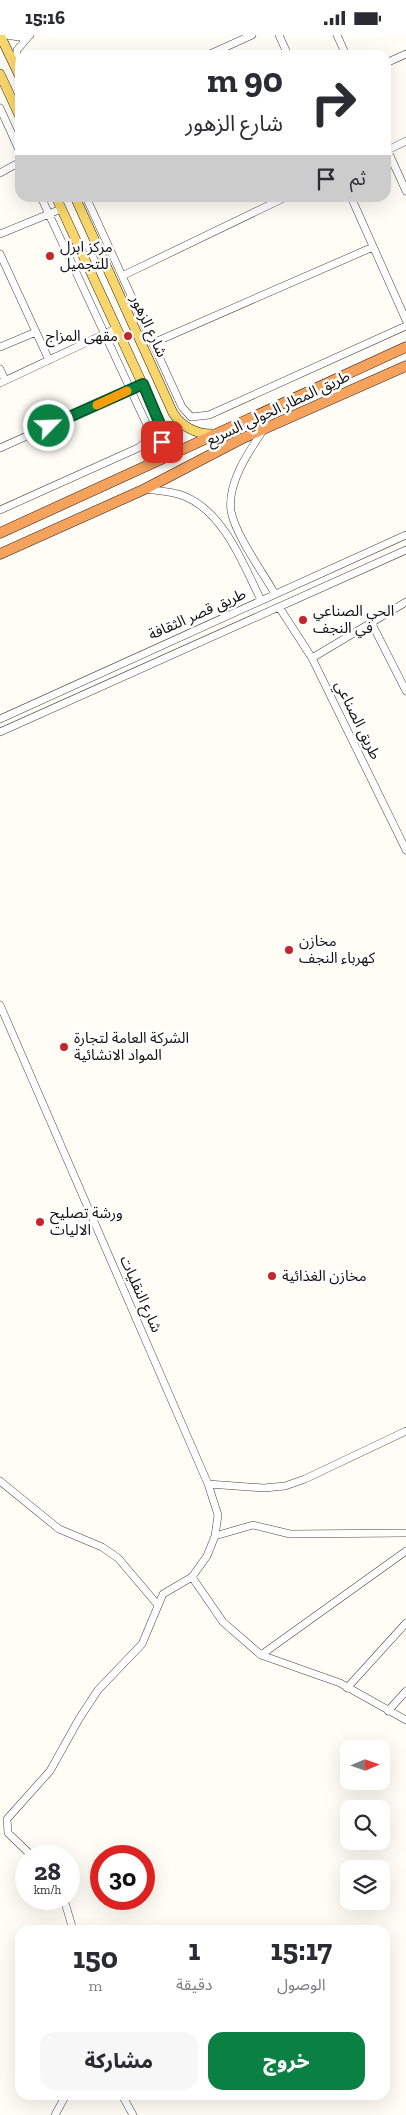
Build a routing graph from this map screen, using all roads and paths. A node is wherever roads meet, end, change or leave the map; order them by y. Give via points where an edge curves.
1 (0, 35) edge
2 (29, 35) edge
3 (252, 35) edge
4 (279, 35) edge
5 (337, 35) edge
6 (10, 36) edge
7 (20, 50) edge
8 (219, 50) edge
9 (286, 50) edge
10 (344, 50) edge
11 (406, 54) edge
12 (391, 61) edge
13 (15, 67) edge
14 (0, 74) edge
15 (15, 106) edge
16 (0, 108) edge
17 (15, 141) edge
18 (406, 141) edge
19 (391, 147) edge
20 (391, 157) edge
21 (15, 165) edge
22 (0, 173) edge
23 (406, 191) edge
24 (43, 202) edge
25 (58, 202) edge
26 (77, 202) edge
27 (88, 202) edge
28 (276, 202) edge
29 (353, 202) edge
30 (61, 209) junction
31 (48, 214) junction
32 (0, 234) edge
33 (373, 247) junction
34 (0, 254) edge
35 (2, 262) edge
36 (122, 276) junction
37 (113, 282) junction
38 (99, 290) junction
39 (129, 315) junction
40 (406, 320) edge
41 (116, 326) junction
42 (406, 326) edge
43 (36, 332) junction
44 (105, 334) junction
45 (0, 347) edge
46 (154, 347) junction
47 (406, 347) edge
48 (147, 355) junction
49 (49, 360) junction
50 (406, 366) edge
51 (0, 369) edge
52 (3, 381) edge
53 (143, 384) junction
54 (130, 389) junction
55 (264, 429) junction
56 (223, 432) junction
57 (0, 448) edge
58 (150, 464) junction
59 (145, 489) junction
60 (0, 510) edge
61 (2, 530) edge
62 (406, 535) edge
63 (406, 550) edge
64 (0, 554) edge
65 (299, 583) junction
66 (275, 594) junction
67 (304, 596) junction
68 (261, 600) junction
69 (406, 602) edge
70 (279, 607) junction
71 (371, 622) junction
72 (163, 644) junction
73 (170, 656) junction
74 (312, 658) junction
75 (406, 691) edge
76 (0, 719) edge
77 (0, 732) edge
78 (406, 850) edge
79 (0, 1005) edge
80 (406, 1431) edge
81 (0, 1481) edge
82 (208, 1484) junction
83 (406, 1533) edge
84 (215, 1536) junction
85 (406, 1551) edge
86 (192, 1577) junction
87 (157, 1604) junction
88 (406, 1623) edge
89 (261, 1655) junction
90 (347, 1687) junction
91 (406, 1691) edge
92 (388, 1711) junction
93 (406, 1720) edge
94 (21, 1845) edge
95 (67, 1910) edge
96 (72, 1925) edge
97 (63, 2100) edge
98 (125, 2100) edge
99 (55, 2115) edge
100 (133, 2115) edge

1 - 13 main road
2 - 6 street
2 - 7 street
3 - 8 street
4 - 9 street
5 - 10 street
11 - 12 street
14 - 15 main road
16 - 17 street
18 - 19 street
20 - 23 street
21 - 22 street
24 - 31 street
25 - 30 main road, شارع الزهور
26 - 37 main road, شارع الزهور
27 - 36 street
28 - 36 street
29 - 33 street
30 - 31 street
30 - 38 main road, شارع الزهور
31 - 32 street
31 - 44 street
33 - 40 street
33 - 46 street
34 - 35 street
35 - 43 street
36 - 46 street
37 - 38 main road via 108,289
37 - 39 main road, شارع الزهور
38 - 41 main road, شارع الزهور
39 - 41 main road via 120,316
39 - 48 main road, شارع الزهور
41 - 44 street
41 - 53 main road, شارع الزهور
42 - 46 street via 196,418 186,414
43 - 45 street
43 - 49 street
44 - 49 street
44 - 54 street
46 - 48 main road
47 - 56 highway, طريق المطار الحولي السريع
48 - 56 main road, شارع الزهور via 173,413 182,424 202,434
49 - 52 street
50 - 55 highway, طريق المطار الحولي السريع
51 - 52 street
53 - 54 street
53 - 58 main road, شارع الزهور via 163,435 161,448
54 - 57 street
54 - 60 street via 148,429 142,446
55 - 59 highway, طريق المطار الحولي السريع
55 - 66 street via 242,468 231,504 237,528
56 - 58 highway, طريق المطار الحولي السريع
58 - 61 highway, طريق المطار الحولي السريع
59 - 64 highway, طريق المطار الحولي السريع
59 - 68 street via 184,496 210,514 231,544
62 - 65 street, طريق قصر الثقافة
63 - 67 street, طريق قصر الثقافة
65 - 66 street, طريق قصر الثقافة
65 - 67 street
66 - 68 street, طريق قصر الثقافة
67 - 70 street, طريق قصر الثقافة
68 - 72 street, طريق قصر الثقافة
69 - 71 street
70 - 73 street, طريق قصر الثقافة
70 - 74 street, طريق الصناعي
71 - 74 street
71 - 75 street
72 - 73 street
72 - 76 street, طريق قصر الثقافة
73 - 77 street, طريق قصر الثقافة
74 - 78 street, طريق الصناعي
79 - 82 street, شارع النقليات
80 - 82 street via 285,1486 264,1488
81 - 87 street via 59,1529 102,1547 118,1558
82 - 84 street, شارع النقليات via 218,1515
83 - 84 street via 290,1534 253,1525
84 - 86 street, شارع النقليات via 207,1556
85 - 89 street
86 - 87 street via 168,1590
86 - 89 street via 223,1622
87 - 94 street via 142,1644 93,1697 50,1771 7,1819 8,1833
88 - 90 street
89 - 90 street
90 - 92 street
91 - 92 street
92 - 93 street
95 - 96 street
97 - 99 street
98 - 100 street

